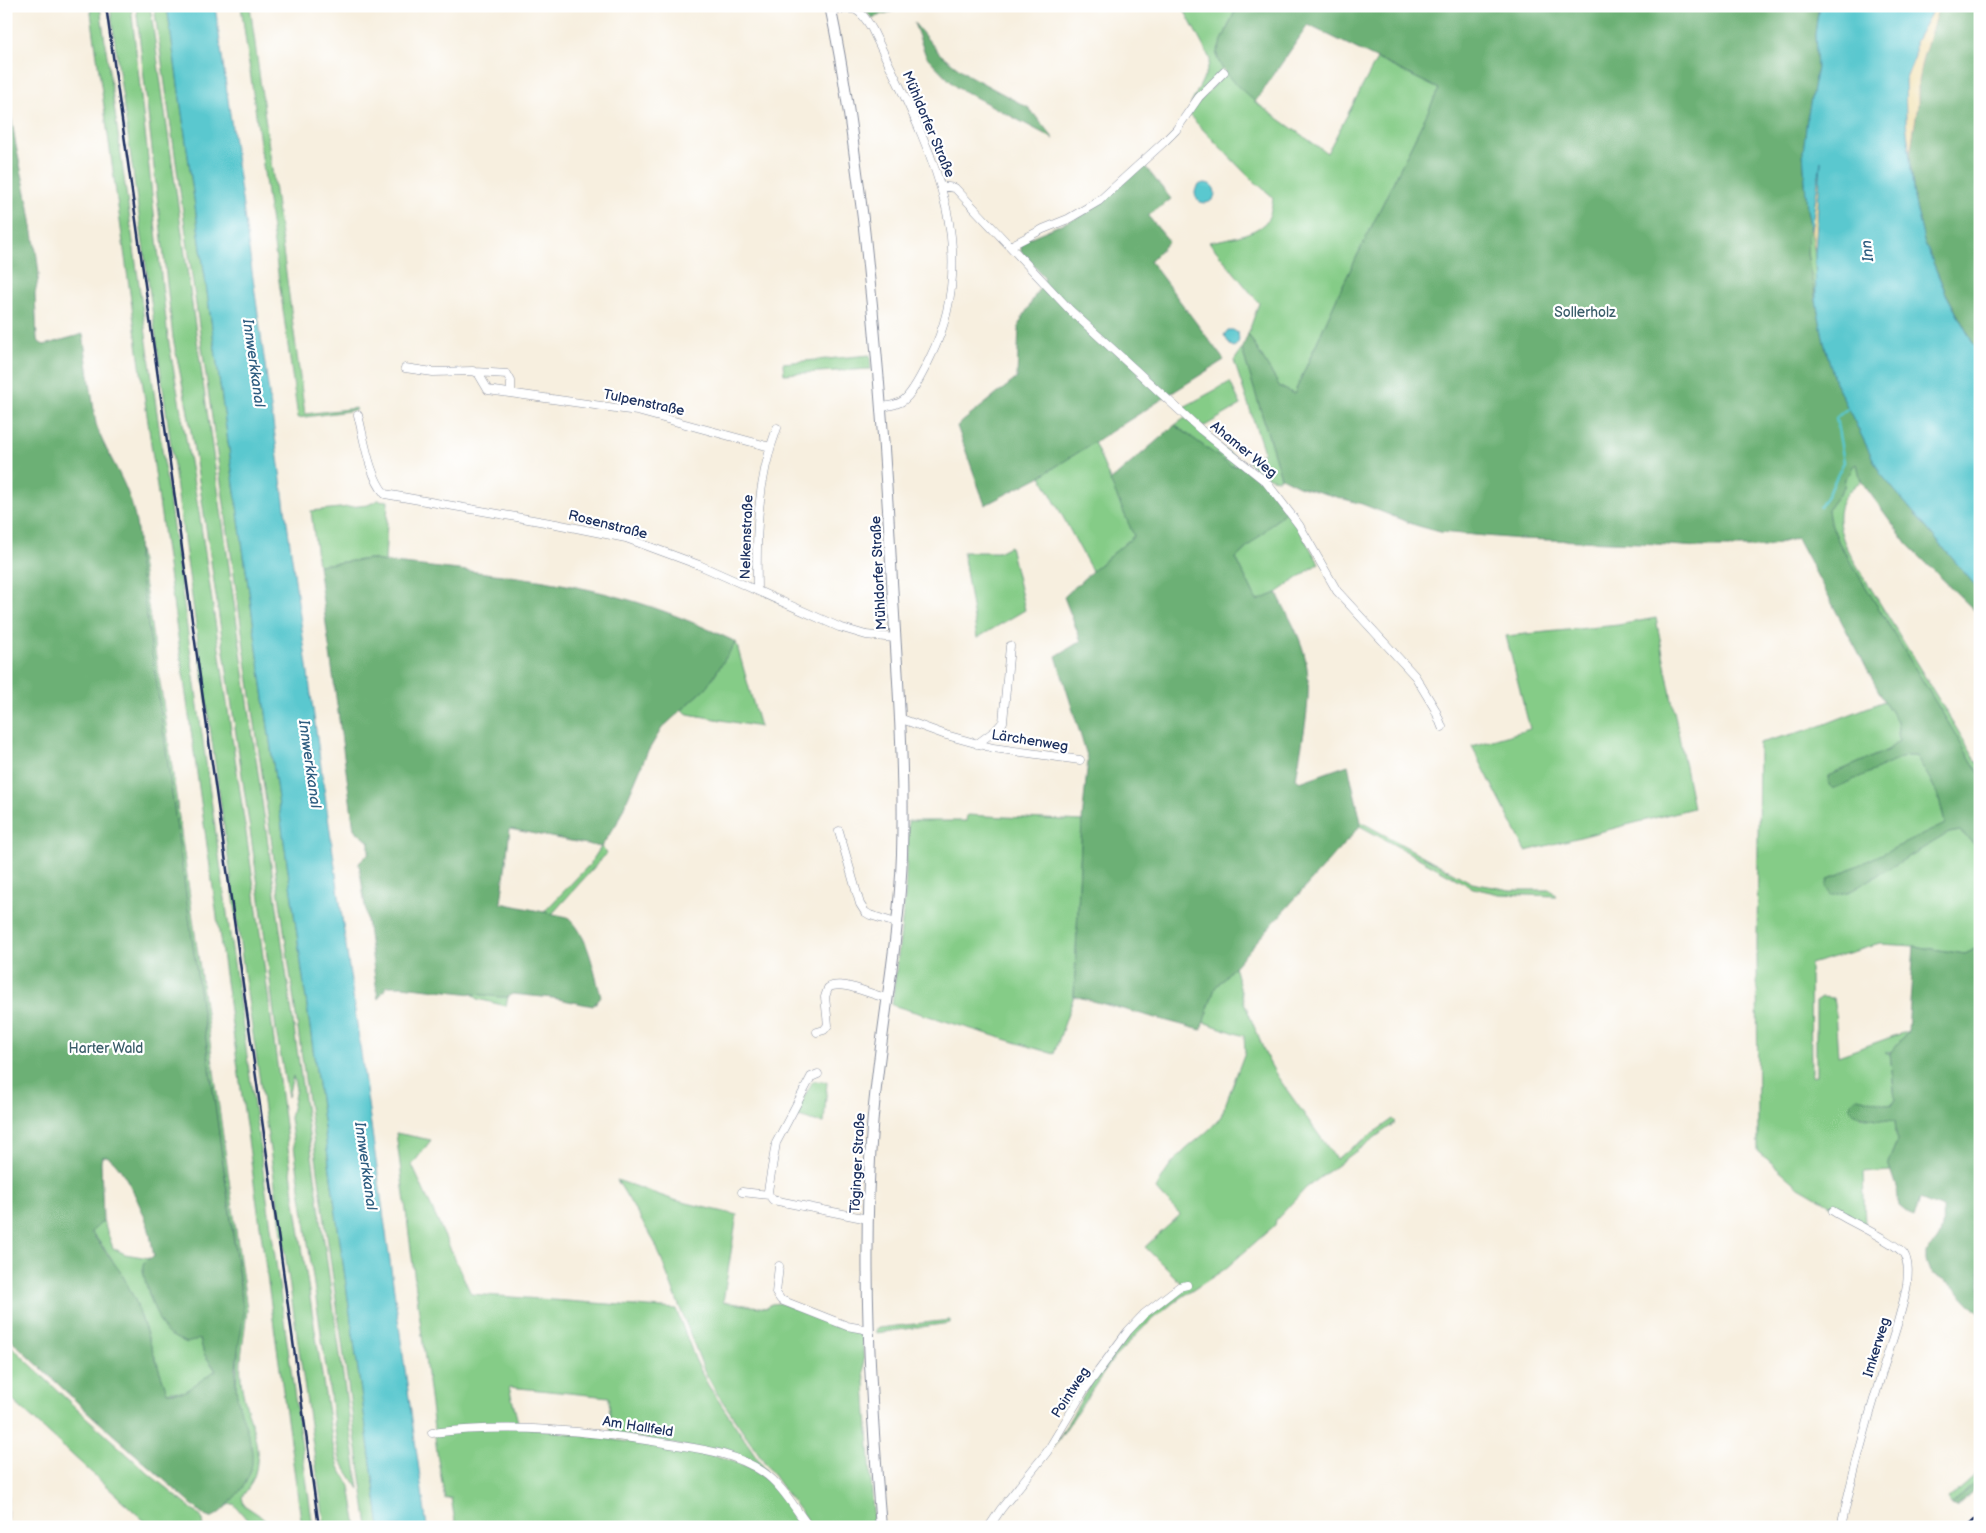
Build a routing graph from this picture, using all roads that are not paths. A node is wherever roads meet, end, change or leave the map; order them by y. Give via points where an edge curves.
1 (831, 8) edge
2 (1224, 72) dead end
3 (941, 186) junction
4 (1010, 246) junction
5 (404, 368) dead end
6 (476, 372) junction
7 (511, 393) junction
8 (882, 408) junction
9 (358, 415) dead end
10 (777, 428) dead end
11 (770, 447) junction
12 (757, 590) junction
13 (896, 638) junction
14 (1010, 646) dead end
15 (899, 718) junction
16 (1442, 727) dead end
17 (900, 736) joint
18 (976, 744) junction
19 (1080, 760) dead end
20 (839, 831) dead end
21 (896, 923) junction
22 (887, 998) junction
23 (817, 1032) dead end
24 (818, 1074) dead end
25 (742, 1192) dead end
26 (769, 1196) junction
27 (1833, 1211) dead end
28 (868, 1219) junction
29 (779, 1266) dead end
30 (1186, 1285) dead end
31 (869, 1330) junction
32 (432, 1433) dead end
33 (809, 1527) edge
34 (881, 1527) edge
35 (989, 1527) edge
36 (1841, 1527) edge

1 - 3 street, Mühldorfer Straße via 854,9 863,14 897,81
1 - 8 street, Mühldorfer Straße via 858,178
2 - 4 street via 1199,97 1176,130 1099,201
3 - 4 street, Ahamer Weg via 955,188
3 - 8 street, Mühldorfer Straße via 952,236 947,318 926,367 906,398
4 - 16 street, Ahamer Weg via 1070,310 1201,430 1254,470 1275,492 1299,525 1337,591 1415,676
5 - 6 street
6 - 7 street, Tulpenstraße via 488,390
6 - 7 street via 507,374
7 - 11 street, Tulpenstraße via 637,412
8 - 13 street, Mühldorfer Straße
9 - 12 street, Rosenstraße via 374,476 384,494 613,535 662,551
10 - 11 street, Nelkenstraße
11 - 12 street, Nelkenstraße via 760,486 757,516
12 - 13 street, Rosenstraße via 839,627 866,635
13 - 15 street, Mühldorfer Straße
14 - 18 street, Lärchenweg via 1003,722
15 - 17 street, Mühldorfer Straße
15 - 18 street, Lärchenweg
17 - 21 street, Töginger Straße via 902,854
18 - 19 street, Lärchenweg
20 - 21 street via 860,904 865,912
21 - 22 street, Töginger Straße
22 - 23 street via 840,984 832,985 825,997 828,1025
22 - 28 street, Töginger Straße via 872,1124
24 - 26 street via 811,1077 776,1143
25 - 26 street
26 - 28 street via 773,1200
27 - 36 street, Imkerweg via 1893,1244 1908,1261 1902,1304 1867,1421
28 - 31 street, Töginger Straße
29 - 31 street via 776,1293 781,1300 847,1326
30 - 35 street, Pointweg via 1144,1314 1128,1331 1083,1392 1047,1452
31 - 34 street, Töginger Straße
32 - 33 street, Am Hallfeld via 481,1428 563,1430 612,1434 727,1455 751,1464 772,1478

